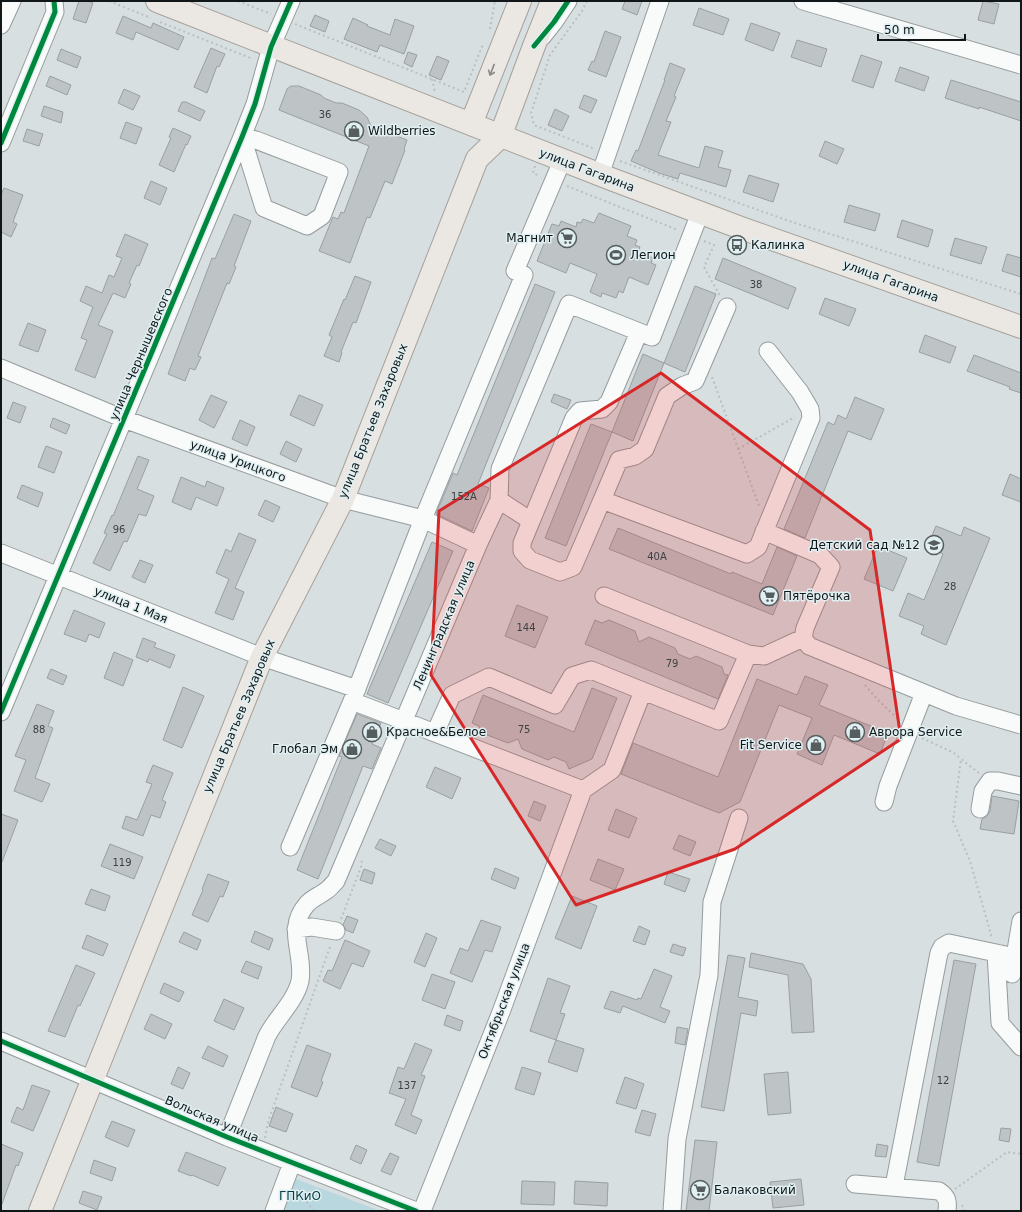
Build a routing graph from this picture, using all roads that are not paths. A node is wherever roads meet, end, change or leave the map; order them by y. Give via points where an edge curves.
1 (12, 1) edge
2 (54, 1) edge
3 (291, 1) edge
4 (511, 1) edge
5 (520, 1) edge
6 (552, 1) edge
7 (568, 1) edge
8 (660, 1) edge
9 (803, 1) edge
10 (156, 13) edge
11 (1, 25) edge
12 (497, 35) junction
13 (534, 46) junction
14 (269, 55) junction
15 (1021, 65) edge
16 (471, 124) junction
17 (500, 136) junction
18 (242, 137) junction
19 (1, 143) edge
20 (477, 159) junction
21 (562, 160) junction
22 (600, 175) junction
23 (700, 213) junction
24 (726, 307) road end
25 (1021, 327) edge
26 (639, 332) junction
27 (768, 350) dead end
28 (1, 368) edge
29 (124, 419) junction
30 (343, 499) junction
31 (500, 500) junction
32 (602, 500) junction
33 (423, 519) junction
34 (531, 521) junction
35 (766, 529) junction
36 (478, 545) junction
37 (1, 553) edge
38 (58, 576) junction
39 (604, 596) dead end
40 (803, 638) junction
41 (748, 654) junction
42 (262, 657) junction
43 (643, 691) junction
44 (924, 693) junction
45 (355, 695) junction
46 (1, 712) edge
47 (404, 721) junction
48 (1021, 725) edge
49 (435, 733) junction
50 (1021, 786) edge
51 (583, 790) junction
52 (884, 802) dead end
53 (980, 808) dead end
54 (739, 818) dead end
55 (290, 847) dead end
56 (1021, 921) edge
57 (296, 929) junction
58 (336, 931) road end
59 (996, 953) junction
60 (1015, 957) junction
61 (1012, 974) dead end
62 (1, 1041) edge
63 (1021, 1047) edge
64 (92, 1080) junction
65 (227, 1137) junction
66 (290, 1170) junction
67 (855, 1184) dead end
68 (894, 1186) junction
69 (954, 1208) edge
70 (40, 1211) edge
71 (274, 1211) edge
72 (416, 1211) edge
73 (422, 1211) edge
74 (672, 1211) edge

1 - 11 street
2 - 19 street via 55,12
3 - 14 street, улица Чернышевского
4 - 12 street
5 - 12 main road
6 - 13 main road
7 - 13 street
8 - 22 street
9 - 15 street
10 - 14 main road, улица Гагарина
12 -> 16 main road
13 - 17 main road
14 - 16 main road, улица Гагарина
14 - 18 street, улица Чернышевского via 255,104
16 - 17 main road, улица Гагарина
16 - 20 main road
17 - 20 main road, улица Братьев Захаровых
17 - 21 main road, улица Гагарина
18 - 18 street via 339,172 322,216 307,226 264,208
18 - 29 street, улица Чернышевского
20 - 30 main road, улица Братьев Захаровых
21 - 22 main road, улица Гагарина
21 - 33 street via 515,271 524,275
22 - 23 main road, улица Гагарина
23 - 25 main road, улица Гагарина
23 - 26 street, Ленинградская улица via 652,337
24 - 32 street via 695,381 667,396 645,449 635,456 619,460
26 - 31 street, Ленинградская улица via 569,304 500,469
26 - 34 street via 609,402 602,408 580,411 574,418
27 - 35 street via 800,392 810,409 811,418
28 - 29 street, улица Урицкого
29 - 30 street, улица Урицкого
29 - 38 street, улица Чернышевского
30 - 33 street, улица Урицкого
30 - 42 main road, улица Братьев Захаровых
31 - 34 street
31 - 36 street, Ленинградская улица
32 - 34 street via 573,567 560,572 530,560 522,551 522,543
32 - 35 street via 747,554 758,547
33 - 36 street, улица Урицкого
33 - 45 street
35 - 40 street via 820,555 830,567
36 - 47 street, Ленинградская улица
37 - 38 street, улица 1 Мая
38 - 42 street, улица 1 Мая
38 - 46 street, улица Чернышевского
39 - 41 street
40 - 41 street via 764,656
40 - 44 street via 809,646
41 - 43 street via 719,721
42 - 45 street, улица 1 Мая
42 - 64 main road, улица Братьев Захаровых
43 - 49 street via 592,670 572,676 555,705 489,677 452,695
43 - 51 street via 612,770
44 - 48 street via 956,706
44 - 52 street
45 - 47 street, улица 1 Мая
45 - 55 street
47 - 49 street, улица 1 Мая
47 - 57 street, Ленинградская улица via 336,881 308,902 300,913
49 - 51 street, улица 1 Мая
50 - 53 street via 998,780 990,781 983,791
51 - 73 street, Октябрьская улица via 501,1012
54 - 74 street via 712,902 709,975 677,1139
56 - 60 street
57 - 58 street
57 - 65 street, Ленинградская улица via 301,966 300,982 294,996 267,1036
59 - 60 street
59 - 63 street via 1000,1023
59 - 68 street via 949,943 942,947 939,953
60 - 61 street
62 - 64 street, Вольская улица
64 - 65 street, Вольская улица
64 - 70 main road, улица Братьев Захаровых
65 - 66 street, Вольская улица via 263,1151
66 - 71 street
66 - 72 street, Вольская улица
67 - 68 street
68 - 69 street via 939,1191

